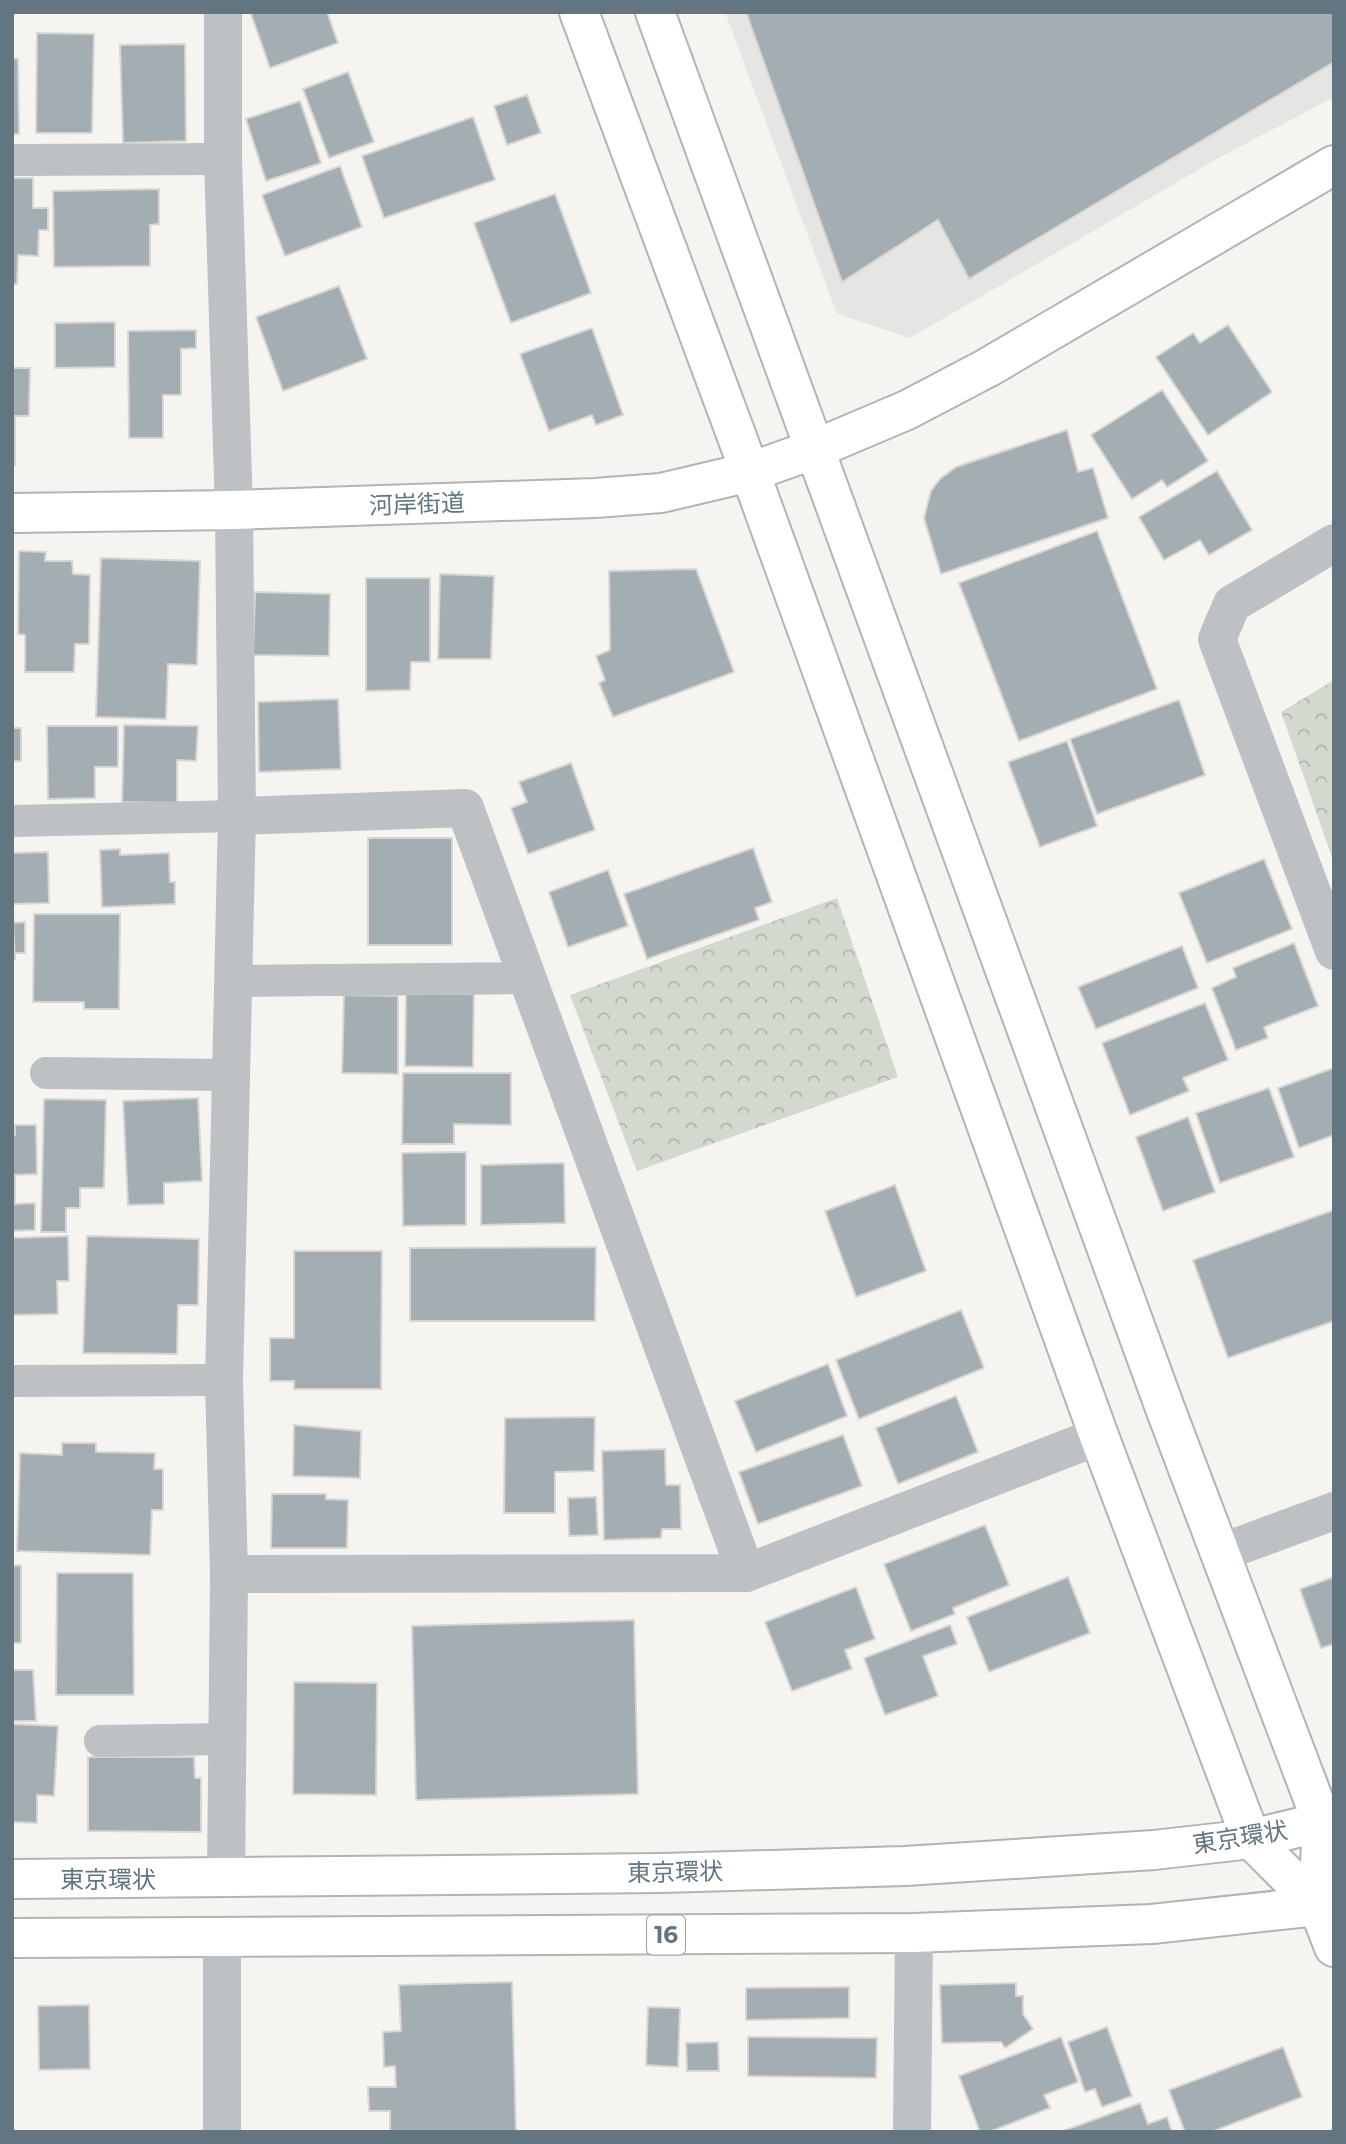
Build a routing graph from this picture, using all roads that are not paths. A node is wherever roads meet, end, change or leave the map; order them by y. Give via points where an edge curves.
1 (223, 12) edge
2 (579, 12) edge
3 (655, 12) edge
4 (223, 159) junction
5 (12, 160) edge
6 (1334, 165) edge
7 (815, 449) junction
8 (750, 472) junction
9 (234, 510) junction
10 (12, 513) edge
11 (1334, 543) edge
12 (237, 816) junction
13 (12, 821) edge
14 (1334, 951) edge
15 (528, 978) junction
16 (231, 981) junction
17 (46, 1073) dead end
18 (230, 1075) junction
19 (224, 1380) junction
20 (12, 1381) edge
21 (1099, 1436) junction
22 (1334, 1511) edge
23 (1220, 1553) junction
24 (746, 1573) junction
25 (229, 1574) junction
26 (227, 1740) junction
27 (100, 1741) dead end
28 (1328, 1821) edge
29 (1251, 1839) junction
30 (226, 1878) junction
31 (12, 1880) edge
32 (1326, 1903) edge
33 (914, 1933) junction
34 (222, 1937) junction
35 (12, 1938) edge
36 (1334, 1947) edge
37 (222, 2132) edge
38 (912, 2132) edge

1 - 4 street
2 - 8 main road
3 - 7 main road
4 - 5 lane
4 - 9 street
6 - 7 main road, 河岸街道 via 987,368 907,410
7 - 8 main road, 河岸街道
7 - 23 main road
8 - 9 main road, 河岸街道 via 661,493 594,498
8 - 21 main road
9 - 10 main road, 河岸街道
9 - 12 street
11 - 14 street via 1232,604 1217,639
12 - 13 lane
12 - 15 street via 465,808
12 - 16 street
15 - 16 lane
15 - 24 street
16 - 18 street
17 - 18 lane
18 - 19 street
19 - 20 lane
19 - 25 street
21 - 24 street
21 - 29 main road
22 - 23 street
23 - 28 main road
24 - 25 street
25 - 26 street
26 - 27 lane
26 - 30 street
28 - 29 main road, 東京環状
28 - 32 main road
29 - 30 main road, 東京環状 via 1120,1854 905,1867
29 - 32 main road
30 - 31 main road, 東京環状
32 - 33 main road, 16 via 1152,1924
32 - 36 main road
33 - 34 main road, 16
33 - 38 street
34 - 35 main road, 16
34 - 37 street

